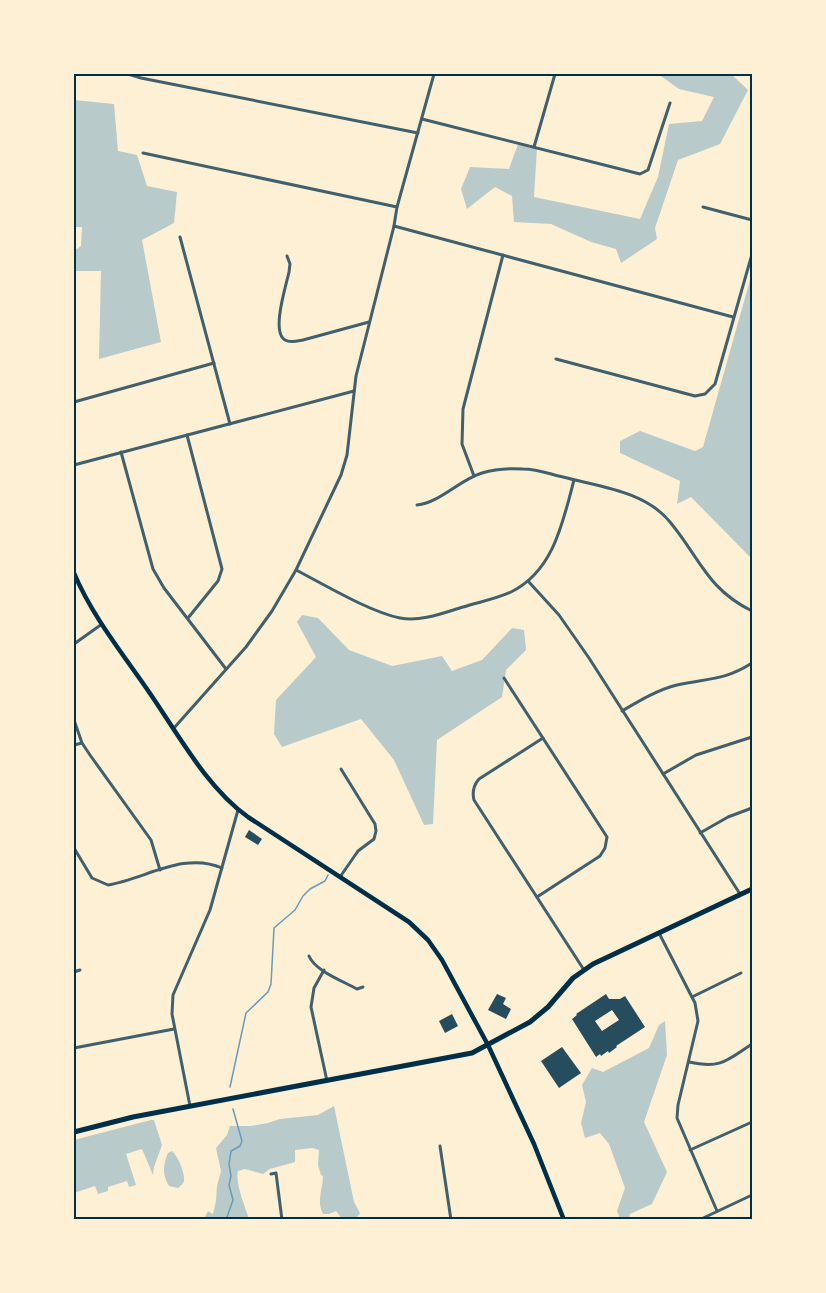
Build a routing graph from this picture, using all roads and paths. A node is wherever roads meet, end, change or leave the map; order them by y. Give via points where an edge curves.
1 (128, 74) edge
2 (434, 74) edge
3 (555, 74) edge
4 (669, 103) dead end
5 (422, 119) junction
6 (418, 133) junction
7 (534, 147) junction
8 (143, 153) dead end
9 (397, 207) junction
10 (704, 207) dead end
11 (753, 220) edge
12 (394, 226) junction
13 (180, 237) dead end
14 (753, 254) edge
15 (503, 255) junction
16 (287, 256) dead end
17 (734, 317) junction
18 (369, 322) junction
19 (556, 359) dead end
20 (214, 363) junction
21 (354, 391) junction
22 (74, 402) edge
23 (230, 424) junction
24 (187, 435) junction
25 (120, 452) junction
26 (74, 465) edge
27 (474, 476) junction
28 (574, 480) junction
29 (417, 505) dead end
30 (296, 570) junction
31 (74, 573) edge
32 (528, 581) junction
33 (753, 611) edge
34 (188, 619) junction
35 (102, 624) junction
36 (74, 644) edge
37 (753, 663) edge
38 (226, 669) junction
39 (504, 678) dead end
40 (622, 711) junction
41 (74, 720) edge
42 (174, 728) junction
43 (753, 737) edge
44 (543, 738) junction
45 (82, 743) junction
46 (74, 746) edge
47 (341, 769) dead end
48 (663, 774) junction
49 (753, 808) edge
50 (238, 810) junction
51 (700, 833) junction
52 (74, 848) edge
53 (222, 868) junction
54 (160, 870) junction
55 (340, 877) junction
56 (753, 889) edge
57 (741, 895) junction
58 (537, 897) junction
59 (659, 933) junction
60 (309, 956) dead end
61 (80, 970) dead end
62 (324, 970) junction
63 (584, 970) junction
64 (74, 972) edge
65 (741, 973) dead end
66 (363, 987) dead end
67 (692, 997) junction
68 (174, 1029) junction
69 (753, 1044) edge
70 (488, 1045) junction
71 (74, 1048) edge
72 (689, 1062) junction
73 (327, 1081) junction
74 (190, 1106) junction
75 (753, 1122) edge
76 (74, 1132) edge
77 (440, 1146) dead end
78 (690, 1150) junction
79 (271, 1174) dead end
80 (753, 1195) edge
81 (717, 1211) junction
82 (282, 1220) edge
83 (452, 1220) edge
84 (564, 1220) edge
85 (699, 1220) edge

1 - 6 street
2 - 5 street
3 - 7 street
4 - 7 street via 648,170 640,174
5 - 6 street
5 - 7 street
6 - 9 street
8 - 9 street
9 - 12 street
10 - 11 street
12 - 15 street
12 - 18 street
13 - 20 street
14 - 17 street
15 - 17 street
15 - 27 street via 463,409 461,434
16 - 18 street via 289,272 278,324 281,337 292,342
17 - 19 street via 715,384 707,393 695,396
18 - 21 street
20 - 22 street
20 - 23 street
21 - 23 street
21 - 30 street via 345,465
23 - 24 street
24 - 25 street
24 - 34 street via 222,569 218,581
25 - 26 street
25 - 34 street via 153,569
27 - 28 street via 525,469
27 - 29 street
28 - 32 street via 553,547
28 - 33 street via 632,496 658,510 722,592
30 - 32 street via 382,612 412,619 504,595
30 - 38 street via 260,629
31 - 35 main road
32 - 40 street via 559,615
34 - 38 street
35 - 36 street
35 - 42 main road
37 - 40 street via 720,679 664,689
38 - 42 street
39 - 44 street
40 - 48 street
41 - 45 street
42 - 50 main road via 220,792
43 - 48 street via 696,755
44 - 58 street via 607,837 600,856
44 - 58 street via 479,779 474,787 474,800
45 - 46 street
45 - 54 street via 151,840
47 - 55 street via 376,831 374,839 358,851
48 - 51 street
49 - 51 street
50 - 53 street
50 - 55 main road
51 - 57 street
52 - 54 street via 92,878 102,884
53 - 54 street via 189,862
53 - 68 street via 210,910 175,986 171,1004
55 - 70 main road via 409,922 428,940
56 - 57 main road
57 - 59 main road
58 - 63 street
59 - 63 main road
59 - 67 street
60 - 62 street via 311,962
61 - 64 street
62 - 66 street via 357,989
62 - 73 street via 314,988 311,1007
63 - 70 main road via 539,1015
65 - 67 street
67 - 72 street via 698,1021
68 - 71 street
68 - 74 street
69 - 72 street via 717,1065
70 - 73 main road via 464,1056
70 - 84 main road via 538,1152
72 - 78 street via 677,1111
73 - 74 main road
74 - 76 main road
75 - 78 street
77 - 83 street
78 - 81 street
79 - 82 street via 276,1173
80 - 81 street
81 - 85 street

